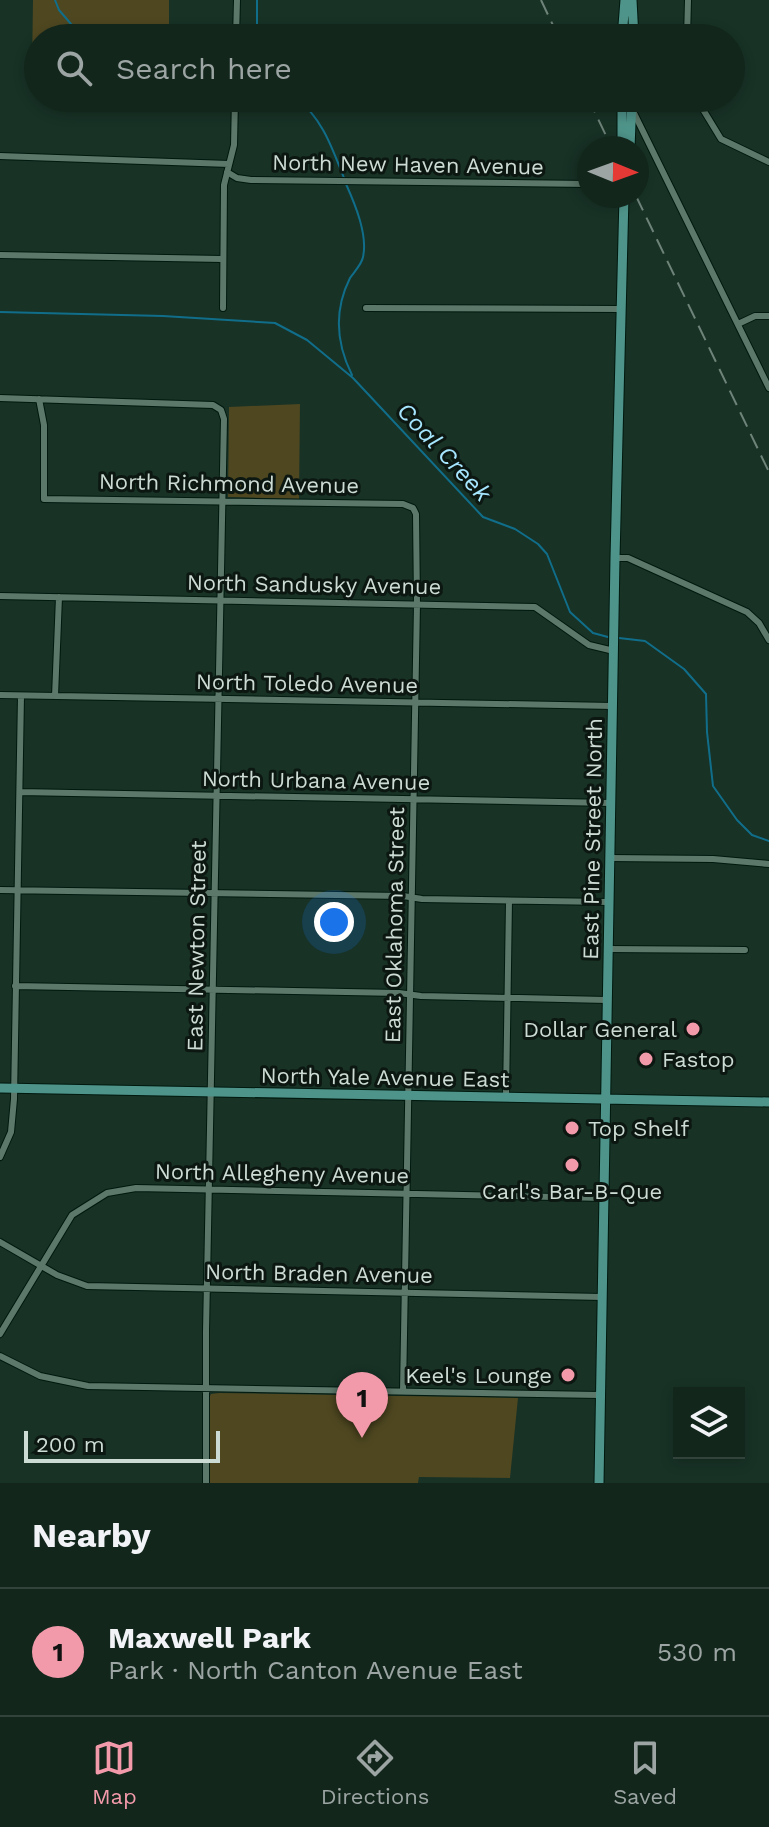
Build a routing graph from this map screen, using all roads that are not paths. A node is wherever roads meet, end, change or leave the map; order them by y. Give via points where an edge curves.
1 (237, 0) edge
2 (625, 0) edge
3 (632, 0) edge
4 (688, 0) edge
5 (236, 24) edge
6 (623, 24) edge
7 (633, 24) edge
8 (687, 24) edge
9 (235, 112) edge
10 (623, 112) edge
11 (632, 112) edge
12 (633, 112) edge
13 (705, 112) edge
14 (622, 136) edge
15 (631, 136) edge
16 (0, 156) edge
17 (769, 162) edge
18 (229, 164) junction
19 (227, 172) junction
20 (577, 184) edge
21 (624, 208) edge
22 (0, 255) edge
23 (222, 259) junction
24 (223, 308) dead end
25 (366, 308) dead end
26 (621, 309) junction
27 (769, 316) edge
28 (738, 324) junction
29 (769, 388) edge
30 (0, 398) edge
31 (39, 399) junction
32 (223, 501) junction
33 (413, 508) joint
34 (615, 558) junction
35 (0, 596) edge
36 (59, 597) junction
37 (221, 600) junction
38 (417, 604) junction
39 (769, 640) edge
40 (614, 648) junction
41 (0, 695) edge
42 (21, 696) junction
43 (55, 696) junction
44 (219, 699) junction
45 (415, 703) junction
46 (613, 706) junction
47 (20, 792) junction
48 (216, 796) junction
49 (414, 799) junction
50 (611, 803) junction
51 (610, 858) junction
52 (769, 864) edge
53 (17, 889) junction
54 (0, 890) edge
55 (214, 893) junction
56 (412, 898) junction
57 (509, 901) junction
58 (608, 902) junction
59 (607, 949) junction
60 (745, 950) dead end
61 (15, 986) junction
62 (213, 990) junction
63 (410, 995) junction
64 (508, 998) junction
65 (607, 1000) junction
66 (0, 1088) edge
67 (14, 1089) junction
68 (211, 1091) junction
69 (409, 1095) junction
70 (506, 1097) junction
71 (606, 1099) junction
72 (769, 1102) edge
73 (0, 1157) edge
74 (210, 1189) junction
75 (406, 1194) junction
76 (604, 1198) junction
77 (0, 1242) edge
78 (40, 1265) junction
79 (208, 1289) junction
80 (405, 1293) junction
81 (602, 1297) junction
82 (0, 1334) edge
83 (0, 1356) edge
84 (205, 1388) junction
85 (403, 1391) junction
86 (600, 1395) junction
87 (206, 1483) edge
88 (599, 1483) edge

1 - 5 street
2 - 6 main road
3 - 7 main road
4 - 8 street
9 - 18 street
10 - 14 main road
11 - 15 main road
12 - 28 street
13 - 17 street via 721,139
16 - 18 street
18 - 19 street
19 - 20 street, North New Haven Avenue via 242,179
19 - 23 street
21 - 26 main road, East Pine Street North
22 - 23 street
23 - 24 street
25 - 26 street
26 - 34 main road, East Pine Street North
27 - 28 street
28 - 29 street
30 - 31 street
31 - 32 street, East Newton Street via 213,405 224,419
31 - 32 street, North Richmond Avenue via 44,499
32 - 33 street, North Richmond Avenue
32 - 37 street, East Newton Street
33 - 38 street, East Oklahoma Street via 418,520
34 - 39 street via 628,558 747,612
34 - 40 main road, East Pine Street North
35 - 36 street, North Sandusky Avenue
36 - 37 street, North Sandusky Avenue
36 - 43 street
37 - 38 street, North Sandusky Avenue
37 - 44 street, East Newton Street
38 - 40 street, North Sandusky Avenue via 535,607 589,645
38 - 45 street, East Oklahoma Street
40 - 46 main road, East Pine Street North
41 - 42 street, North Toledo Avenue
42 - 43 street, North Toledo Avenue
42 - 47 street
43 - 44 street, North Toledo Avenue
44 - 45 street, North Toledo Avenue
44 - 48 street, East Newton Street
45 - 46 street, North Toledo Avenue
45 - 49 street, East Oklahoma Street
46 - 50 main road, East Pine Street North
47 - 48 street, North Urbana Avenue
47 - 53 street
48 - 49 street, North Urbana Avenue
48 - 55 street, East Newton Street
49 - 50 street, North Urbana Avenue
49 - 56 street, East Oklahoma Street
50 - 51 main road, East Pine Street North
51 - 52 street
51 - 58 main road, East Pine Street North
53 - 54 street
53 - 55 street
53 - 61 street
55 - 56 street
55 - 62 street, East Newton Street
56 - 57 street
56 - 63 street, East Oklahoma Street
57 - 58 street
57 - 64 street
58 - 59 main road, East Pine Street North
59 - 60 street
59 - 65 main road, East Pine Street North
61 - 62 street
61 - 67 street
62 - 63 street
62 - 68 street, East Newton Street
63 - 64 street
63 - 69 street, East Oklahoma Street
64 - 65 street
64 - 70 street
65 - 71 main road, East Pine Street North
66 - 67 main road, North Yale Avenue East
67 - 68 main road, North Yale Avenue East
67 - 73 street via 11,1132
68 - 69 main road, North Yale Avenue East
68 - 74 street, East Newton Street
69 - 70 main road, North Yale Avenue East
69 - 75 street, East Oklahoma Street
70 - 71 main road, North Yale Avenue East
71 - 72 main road, North Yale Avenue East
71 - 76 main road, East Pine Street North
74 - 75 street, North Allegheny Avenue
74 - 78 street, North Allegheny Avenue via 107,1193 72,1215
74 - 79 street, East Newton Street
75 - 76 street, North Allegheny Avenue
75 - 80 street, East Oklahoma Street
76 - 81 main road, East Pine Street North
77 - 78 street
78 - 79 street, North Braden Avenue via 87,1286
78 - 82 street, North Allegheny Avenue
79 - 80 street, North Braden Avenue
79 - 84 street, East Newton Street
80 - 81 street, North Braden Avenue
80 - 85 street, East Oklahoma Street
81 - 86 main road, East Pine Street North
83 - 84 street via 40,1376 71,1383
84 - 85 street
84 - 87 street, East Newton Street
85 - 86 street
86 - 88 main road, East Pine Street North

